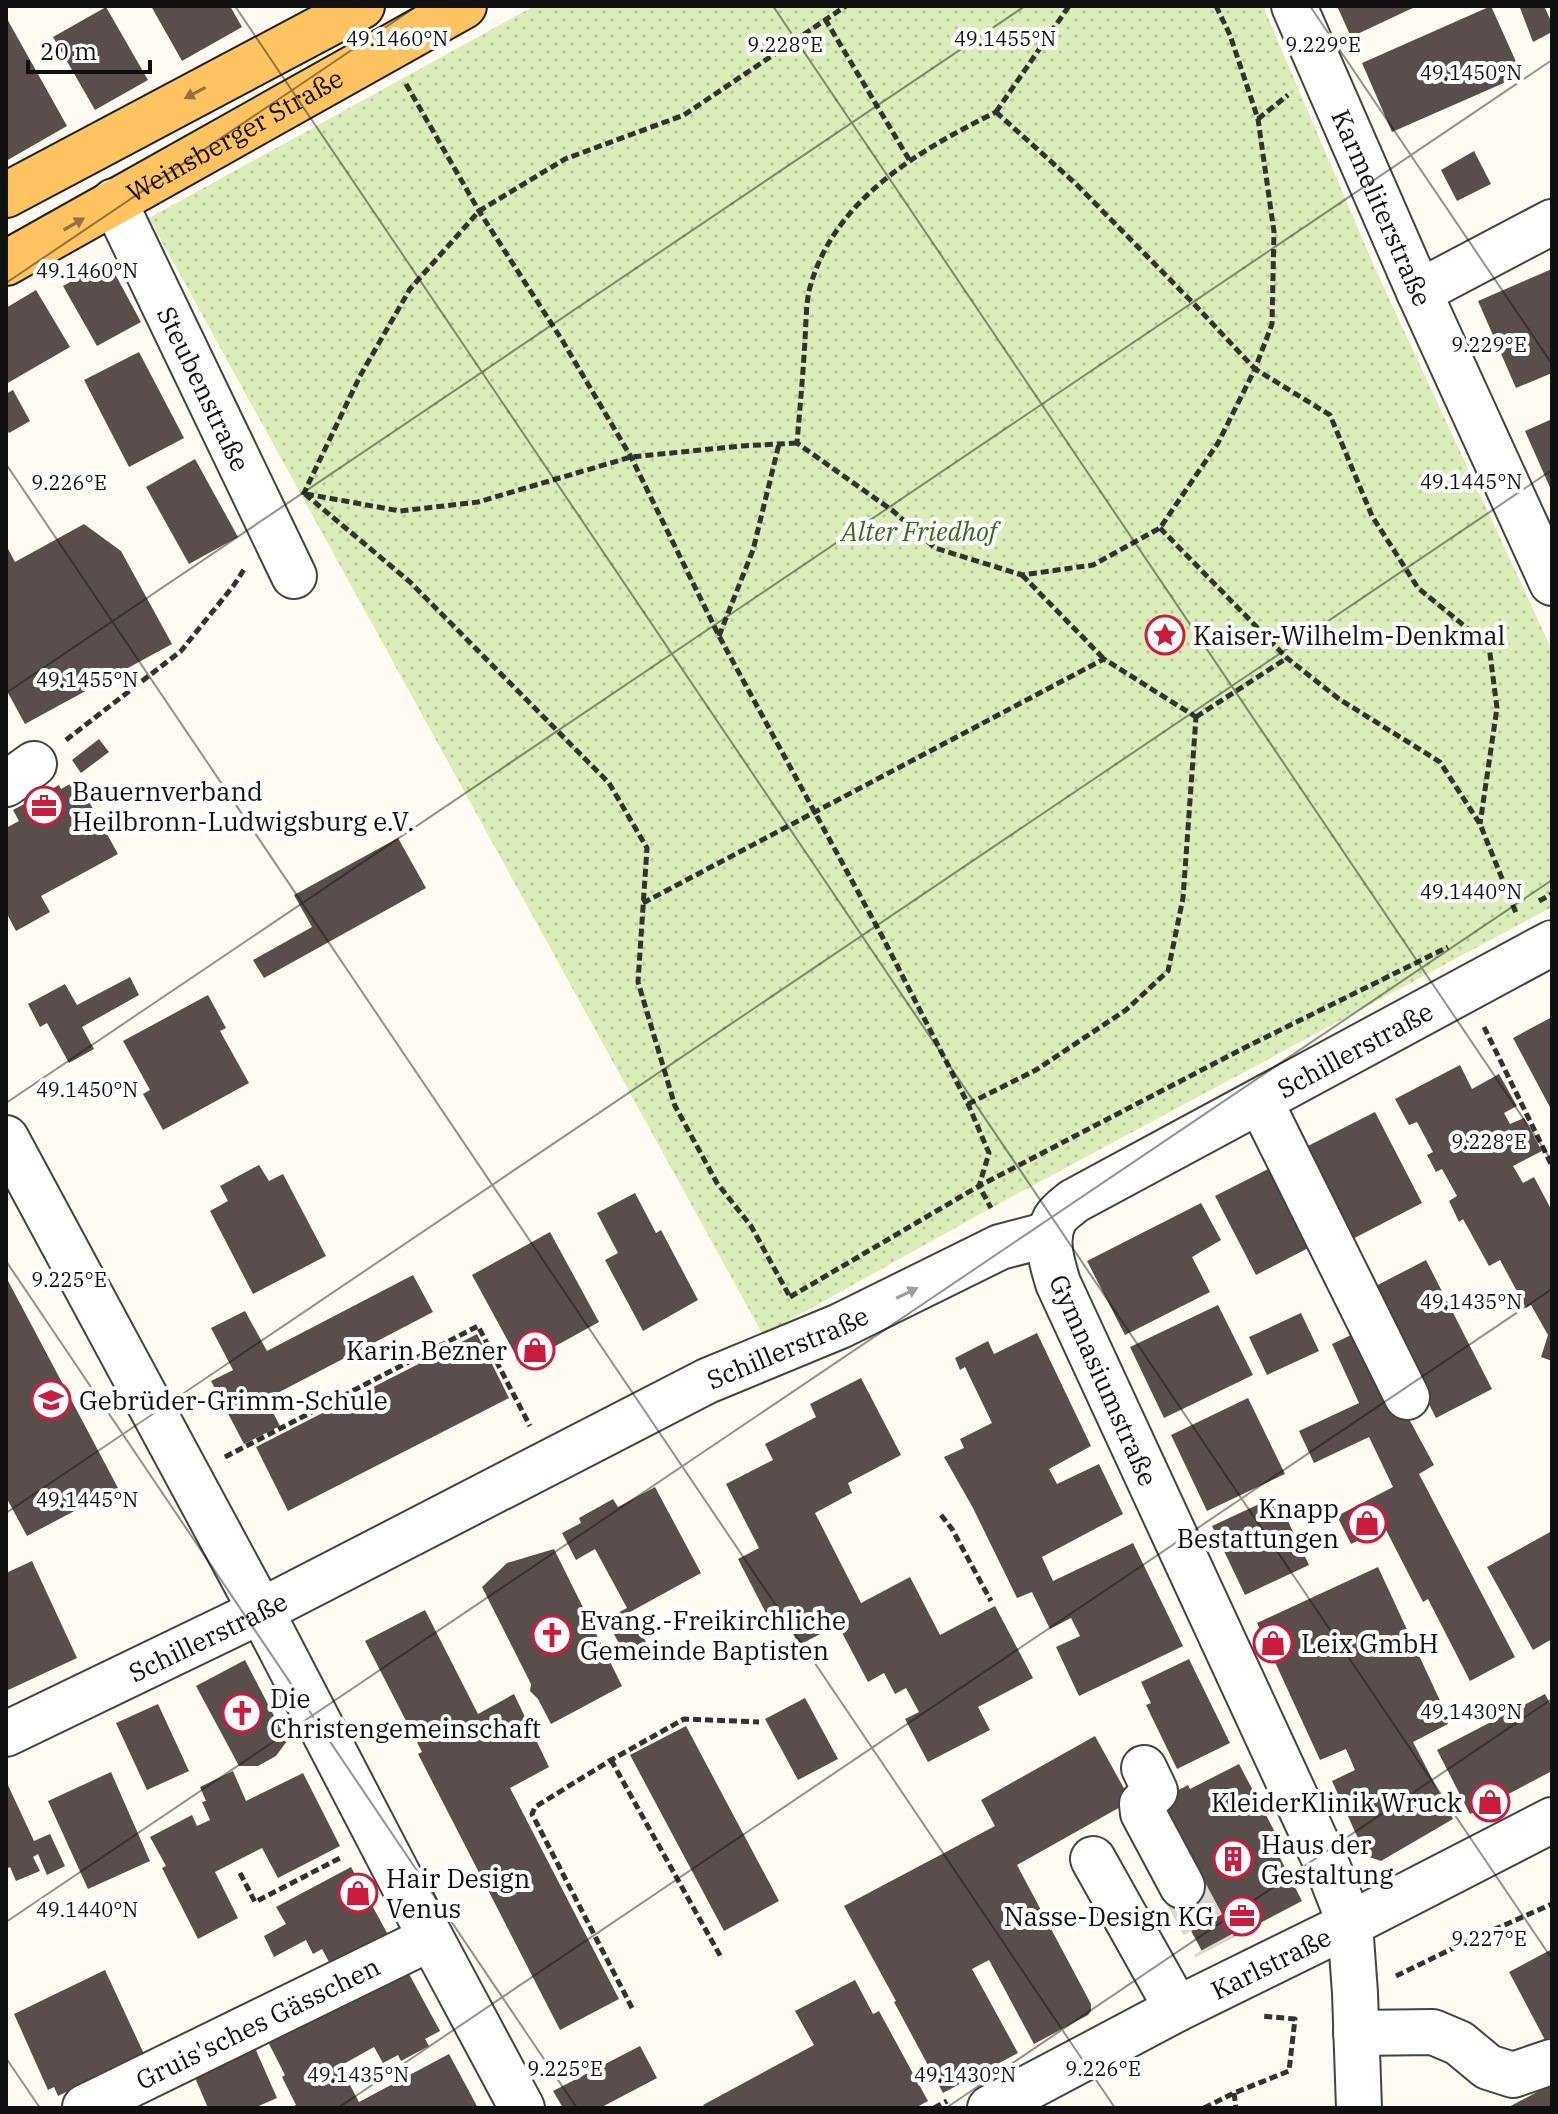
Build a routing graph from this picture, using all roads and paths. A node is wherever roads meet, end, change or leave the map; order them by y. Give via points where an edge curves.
1 (362, 6) edge
2 (464, 6) edge
3 (846, 6) edge
4 (1069, 6) edge
5 (1216, 6) edge
6 (1294, 6) edge
7 (825, 19) junction
8 (399, 71) dead end
9 (996, 112) junction
10 (910, 161) junction
11 (6, 195) edge
12 (114, 201) junction
13 (479, 211) junction
14 (1552, 222) edge
15 (6, 263) edge
16 (1419, 292) junction
17 (1255, 369) junction
18 (797, 443) junction
19 (779, 444) junction
20 (631, 457) junction
21 (305, 494) junction
22 (271, 527) junction
23 (1160, 528) junction
24 (1022, 575) junction
25 (294, 576) dead end
26 (1552, 583) edge
27 (719, 636) junction
28 (1287, 658) junction
29 (1104, 659) junction
30 (1196, 717) junction
31 (20, 774) edge
32 (814, 812) junction
33 (1480, 824) junction
34 (1552, 894) edge
35 (643, 903) junction
36 (1459, 941) dead end
37 (1552, 943) edge
38 (1466, 990) junction
39 (1260, 1101) junction
40 (968, 1104) junction
41 (6, 1138) edge
42 (1552, 1166) edge
43 (979, 1186) junction
44 (1050, 1234) junction
45 (790, 1297) junction
46 (778, 1305) dead end
47 (1407, 1397) dead end
48 (549, 1463) junction
49 (188, 1476) junction
50 (941, 1515) dead end
51 (991, 1601) dead end
52 (261, 1611) junction
53 (759, 1722) dead end
54 (6, 1734) edge
55 (611, 1760) junction
56 (1144, 1768) dead end
57 (1552, 1820) edge
58 (378, 1838) junction
59 (1093, 1859) dead end
60 (240, 1873) dead end
61 (1182, 1886) tunnel mouth
62 (1552, 1904) edge
63 (1350, 1924) junction
64 (431, 1938) junction
65 (722, 1959) dead end
66 (1395, 1976) dead end
67 (632, 2008) dead end
68 (1177, 2009) junction
69 (1295, 2019) dead end
70 (1356, 2033) junction
71 (1551, 2062) edge
72 (1234, 2093) junction
73 (1002, 2105) edge
74 (85, 2107) edge
75 (522, 2108) edge
76 (1204, 2108) edge
77 (1236, 2108) edge
78 (1359, 2108) edge

1 -> 11 main road, Weinsberger Straße
2 - 12 main road, Weinsberger Straße
3 - 7 path
4 - 9 path
5 - 17 path via 1258,119 1274,232 1272,324
6 - 16 street, Karmeliterstraße
7 - 10 path
7 - 13 path via 684,115 565,159
8 - 13 path
9 - 10 path
9 - 17 path via 1076,184
10 - 18 path via 861,199 825,248 809,292
15 -> 12 main road, Weinsberger Straße
12 - 22 street, Steubenstraße
13 - 20 path
13 - 21 path via 410,289 360,376
14 - 16 street
16 - 26 street, Karmeliterstraße
17 - 23 path via 1218,443
17 - 33 path via 1330,415 1372,516 1418,588 1489,646 1497,708
18 - 19 path
18 - 24 path via 893,511 935,548
19 - 20 path
19 - 27 path via 753,550
20 - 21 path via 478,502 400,511
20 - 27 path
21 - 22 path
21 - 35 path via 410,582 609,783 647,848
22 - 25 street, Steubenstraße
22 - 31 path via 234,585 181,651
23 - 24 path via 1093,565
23 - 28 path
24 - 29 path
27 - 32 path
28 - 30 path
28 - 33 path via 1339,699 1440,762
29 - 30 path
29 - 32 path
30 - 40 path via 1183,898 1168,971 1126,1010 1036,1070
32 - 35 path
32 - 40 path
33 - 34 path via 1516,913
35 - 45 path via 638,982 675,1106
36 - 43 path
37 - 38 street, Schillerstraße
38 - 39 street, Schillerstraße
38 - 42 path
39 - 44 street, Schillerstraße via 1074,1201 1056,1218
39 - 47 street
40 - 43 path via 989,1153
41 - 49 street
43 - 45 path
48 -> 44 street, Schillerstraße via 707,1381 840,1326 1000,1247
44 - 63 street, Gymnasiumstraße via 1058,1283
45 - 46 path
48 - 49 path via 478,1326
48 - 52 street, Schillerstraße
49 - 52 street
50 - 51 path
52 - 54 street, Schillerstraße
52 - 58 street
53 - 55 path via 684,1719
55 - 65 path
55 - 67 path via 535,1807 532,1814
56 - 61 street via 1155,1791 1142,1804 1143,1813
57 - 63 street, Karlstraße
58 - 60 path via 255,1902
58 - 64 street
59 - 68 street
62 - 66 path
63 - 68 street, Karlstraße via 1224,1964
63 - 70 street, Gymnasiumstraße
64 - 74 street, Gruis'sches Gässchen
64 - 75 street
68 - 73 street, Karlstraße
69 - 72 path via 1289,2071
70 - 71 street via 1433,2032 1459,2043 1488,2067 1513,2075
70 - 78 street, Gymnasiumstraße
72 - 76 path
72 - 77 path

